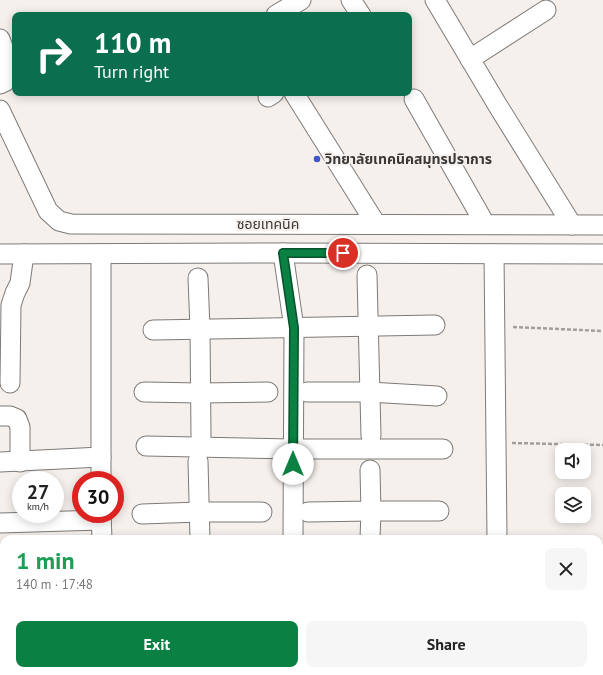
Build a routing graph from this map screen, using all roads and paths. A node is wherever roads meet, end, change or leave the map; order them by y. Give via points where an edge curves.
1 (301, 0) edge
2 (351, 0) edge
3 (435, 0) edge
4 (546, 10) dead end
5 (281, 12) edge
6 (359, 12) edge
7 (0, 39) edge
8 (470, 59) junction
9 (0, 84) edge
10 (296, 96) edge
11 (414, 99) dead end
12 (0, 110) edge
13 (376, 224) junction
14 (485, 224) junction
15 (572, 225) junction
16 (603, 225) edge
17 (283, 253) junction
18 (0, 254) edge
19 (24, 254) junction
20 (101, 254) junction
21 (494, 254) junction
22 (603, 254) edge
23 (367, 275) dead end
24 (198, 278) dead end
25 (7, 293) edge
26 (435, 325) dead end
27 (368, 326) junction
28 (513, 327) dead end
29 (294, 328) junction
30 (200, 329) junction
31 (153, 330) dead end
32 (603, 331) edge
33 (10, 383) dead end
34 (144, 392) dead end
35 (268, 392) dead end
36 (306, 392) dead end
37 (369, 392) junction
38 (200, 393) junction
39 (437, 396) dead end
40 (0, 416) edge
41 (371, 436) dead end
42 (201, 437) dead end
43 (512, 443) dead end
44 (603, 445) edge
45 (146, 446) dead end
46 (443, 449) dead end
47 (293, 450) junction
48 (101, 458) junction
49 (0, 462) edge
50 (20, 462) junction
51 (198, 462) dead end
52 (370, 470) dead end
53 (101, 471) edge
54 (371, 511) junction
55 (439, 511) dead end
56 (200, 512) junction
57 (262, 512) dead end
58 (308, 512) dead end
59 (142, 514) dead end
60 (72, 519) edge
61 (0, 523) edge
62 (101, 523) edge
63 (102, 535) edge
64 (200, 535) edge
65 (293, 535) edge
66 (370, 535) edge
67 (497, 535) edge

1 - 5 street
2 - 6 street
3 - 8 street
4 - 8 street
7 - 9 street via 9,72 6,81
8 - 15 street
10 - 13 street
11 - 14 street
12 - 13 street, ซอยเทคนิค via 48,211 59,221 71,224
13 - 14 street, ซอยเทคนิค
14 - 15 street, ซอยเทคนิค
15 - 16 street, ซอยเทคนิค
17 - 20 street
17 - 21 street
17 - 29 street
18 - 19 street
19 - 20 street
19 - 25 street via 20,283
20 - 48 street
21 - 22 street
21 - 67 street
23 - 27 street
24 - 30 street
25 - 33 street via 11,305
26 - 27 street
27 - 29 street
27 - 37 street
28 - 32 path
29 - 30 street
29 - 47 street
30 - 31 street
30 - 38 street
34 - 38 street
35 - 38 street
36 - 37 street
37 - 39 street
37 - 41 street
38 - 42 street
40 - 50 street via 17,419 20,427
43 - 44 path
45 - 47 street
46 - 47 street
47 - 65 street
48 - 50 street
48 - 53 street
49 - 50 street
51 - 56 street
52 - 54 street
54 - 55 street
54 - 58 street
54 - 66 street
56 - 57 street
56 - 59 street
56 - 64 street
60 - 61 street
62 - 63 street

